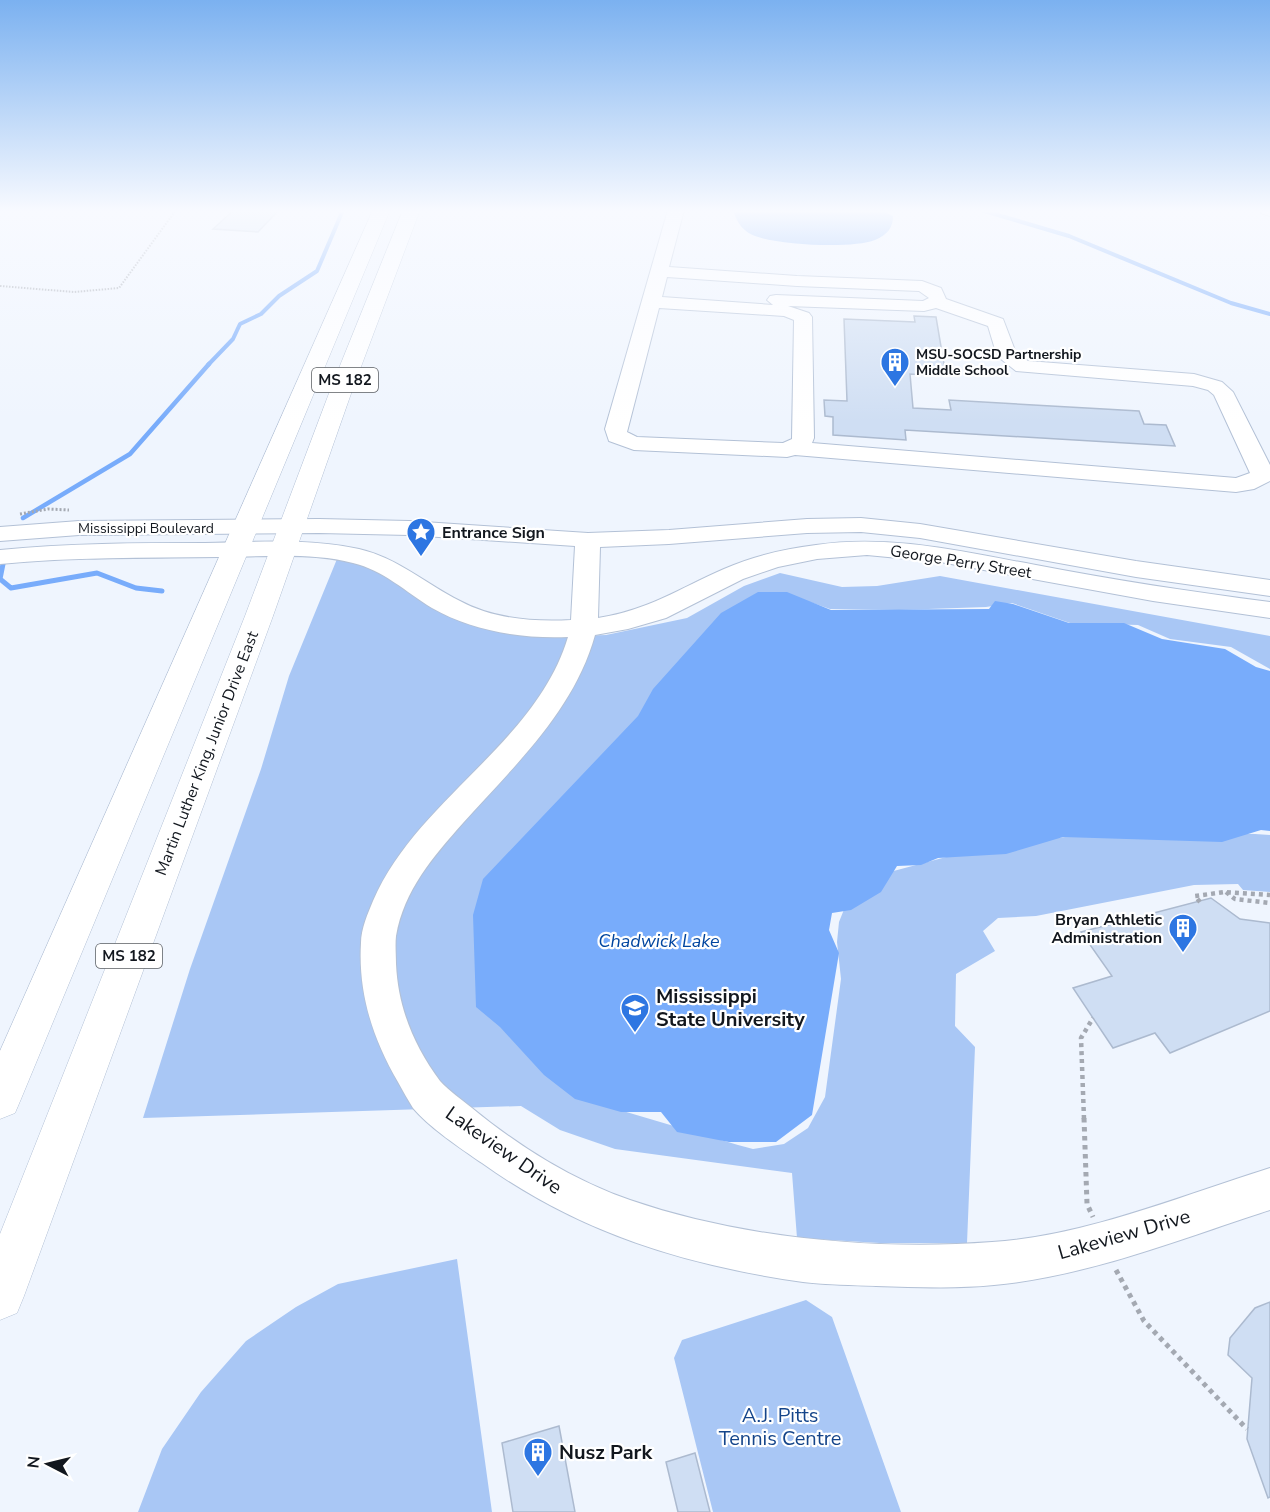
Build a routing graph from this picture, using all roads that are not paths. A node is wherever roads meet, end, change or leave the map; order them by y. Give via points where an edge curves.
1 (352, 281) edge
2 (384, 281) edge
3 (656, 281) edge
4 (779, 281) edge
5 (652, 297) junction
6 (936, 302) junction
7 (794, 448) junction
8 (0, 534) edge
9 (288, 538) junction
10 (240, 539) junction
11 (588, 540) junction
12 (0, 556) edge
13 (1270, 588) edge
14 (1270, 610) edge
15 (584, 627) junction
16 (0, 1099) edge
17 (1270, 1189) edge
18 (0, 1296) edge

1 - 10 main road, MS 182
2 - 9 main road, Martin Luther King, Junior Drive East / MS 182
3 - 5 street
4 - 6 street via 922,286 935,292
5 - 6 street via 914,306
5 - 7 street via 803,316 803,438
5 - 7 street via 617,436 625,441
6 - 7 street via 996,323 1007,356 1023,367 1185,379 1215,386 1223,392 1262,476 1236,484
8 - 10 street, Mississippi Boulevard via 79,528
9 - 10 street, Mississippi Boulevard
9 - 11 street, George Perry Street via 409,528
9 - 15 street, George Perry Street via 375,562 451,607 498,622 536,628
9 - 18 main road, Martin Luther King, Junior Drive East / MS 182
10 - 12 street, Mississippi Boulevard
10 - 16 main road, MS 182
11 - 13 street, George Perry Street via 807,526 881,527
11 - 15 street, Lakeview Drive
14 - 15 street, George Perry Street via 1161,595 933,553 872,548 825,551 766,562 728,576 659,611 623,622
15 - 17 street, Lakeview Drive via 576,655 553,700 399,879 378,939 384,1012 401,1052 428,1096 463,1125 531,1173 575,1198 629,1221 715,1245 806,1260 992,1264 1068,1253

